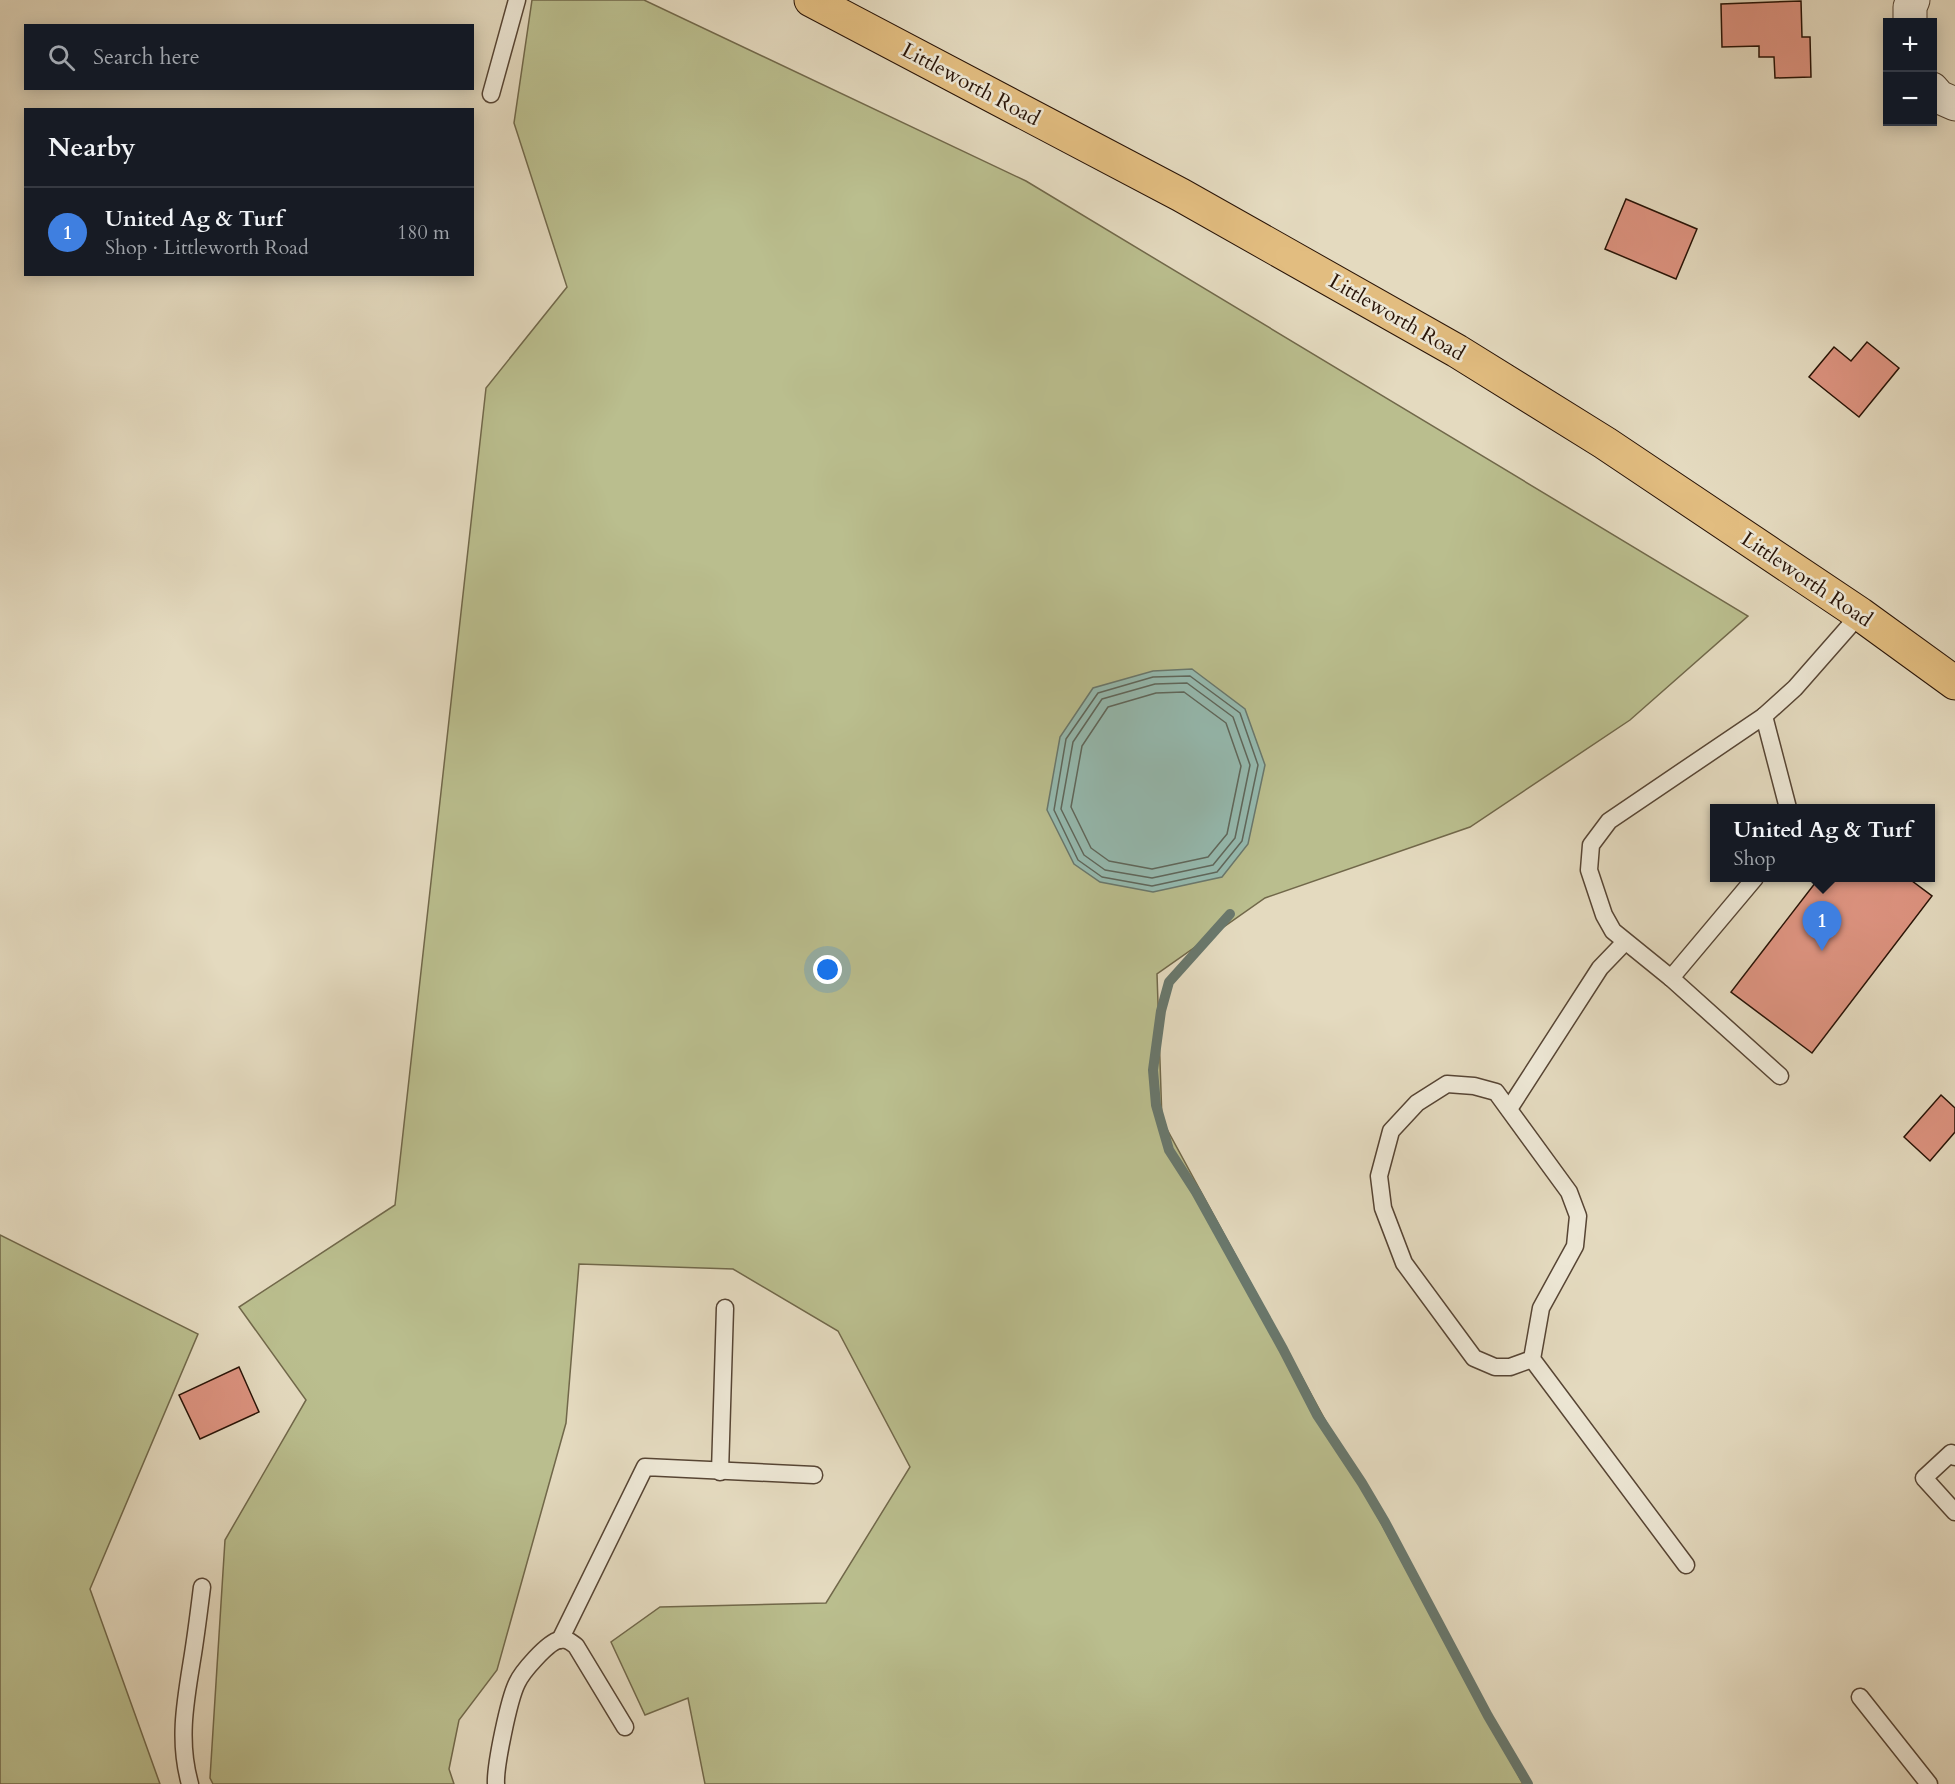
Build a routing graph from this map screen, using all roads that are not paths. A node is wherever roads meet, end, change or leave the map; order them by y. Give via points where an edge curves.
1 (517, 0) edge
2 (811, 0) edge
3 (1913, 0) edge
4 (1910, 18) edge
5 (491, 94) dead end
6 (1937, 95) edge
7 (1955, 104) edge
8 (1860, 614) junction
9 (1955, 683) edge
10 (1764, 716) junction
11 (1787, 804) edge
12 (1752, 882) edge
13 (1626, 942) junction
14 (1671, 978) junction
15 (1780, 1076) dead end
16 (1509, 1109) junction
17 (725, 1308) dead end
18 (1532, 1359) junction
19 (1955, 1457) edge
20 (720, 1472) junction
21 (814, 1475) dead end
22 (1954, 1507) edge
23 (1686, 1565) dead end
24 (202, 1587) dead end
25 (560, 1640) junction
26 (1860, 1697) dead end
27 (625, 1727) dead end
28 (190, 1784) edge
29 (496, 1784) edge
30 (1929, 1784) edge

1 - 5 lane
2 - 8 main road, Littleworth Road via 1181,195 1457,351 1605,443
3 - 4 street
6 - 7 street
8 - 9 main road, Littleworth Road
8 - 10 lane via 1795,688
10 - 11 lane
10 - 13 lane via 1609,821 1591,845 1589,870 1596,893 1613,931
12 - 14 lane
13 - 14 lane
13 - 16 lane via 1600,968
14 - 15 lane
16 - 18 lane via 1569,1192 1578,1216 1575,1246 1541,1308
16 - 18 lane via 1496,1092 1447,1084 1417,1103 1391,1131 1379,1176 1383,1208 1404,1263 1474,1358 1495,1367 1510,1367
17 - 20 lane
18 - 23 lane
19 - 22 lane via 1951,1453 1924,1478
20 - 21 lane
20 - 25 lane via 645,1467
24 - 28 lane via 183,1715 184,1763
25 - 27 lane via 576,1646
25 - 29 lane via 531,1663 517,1683
26 - 30 lane

